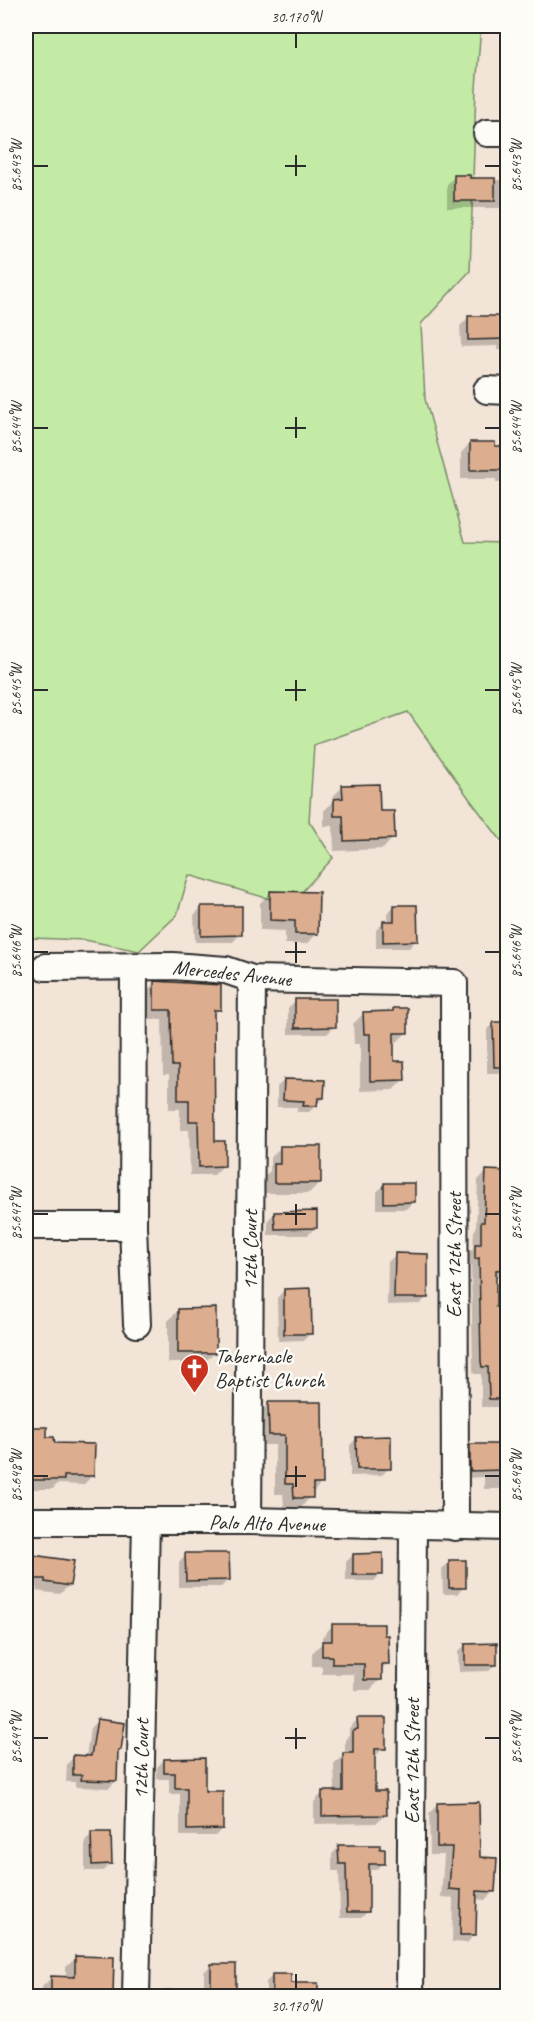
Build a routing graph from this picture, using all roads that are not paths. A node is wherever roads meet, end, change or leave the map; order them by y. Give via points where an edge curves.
1 (45, 967) dead end
2 (134, 967) junction
3 (252, 979) junction
4 (454, 982) joint
5 (26, 1226) edge
6 (133, 1226) junction
7 (137, 1324) dead end
8 (26, 1521) edge
9 (146, 1521) junction
10 (248, 1521) junction
11 (413, 1526) junction
12 (455, 1527) junction
13 (507, 1527) edge
14 (136, 1996) edge
15 (410, 1996) edge

1 - 2 street, Mercedes Avenue
2 - 3 street, Mercedes Avenue via 226,970
2 - 6 street
3 - 4 street, Mercedes Avenue
3 - 10 street, 12th Court
4 - 12 street, East 12th Street
5 - 6 street
6 - 7 street
8 - 9 street, Palo Alto Avenue
9 - 10 street, Palo Alto Avenue
9 - 14 street, 12th Court
10 - 11 street, Palo Alto Avenue
11 - 12 street, Palo Alto Avenue
11 - 15 street, East 12th Street
12 - 13 street, Palo Alto Avenue

